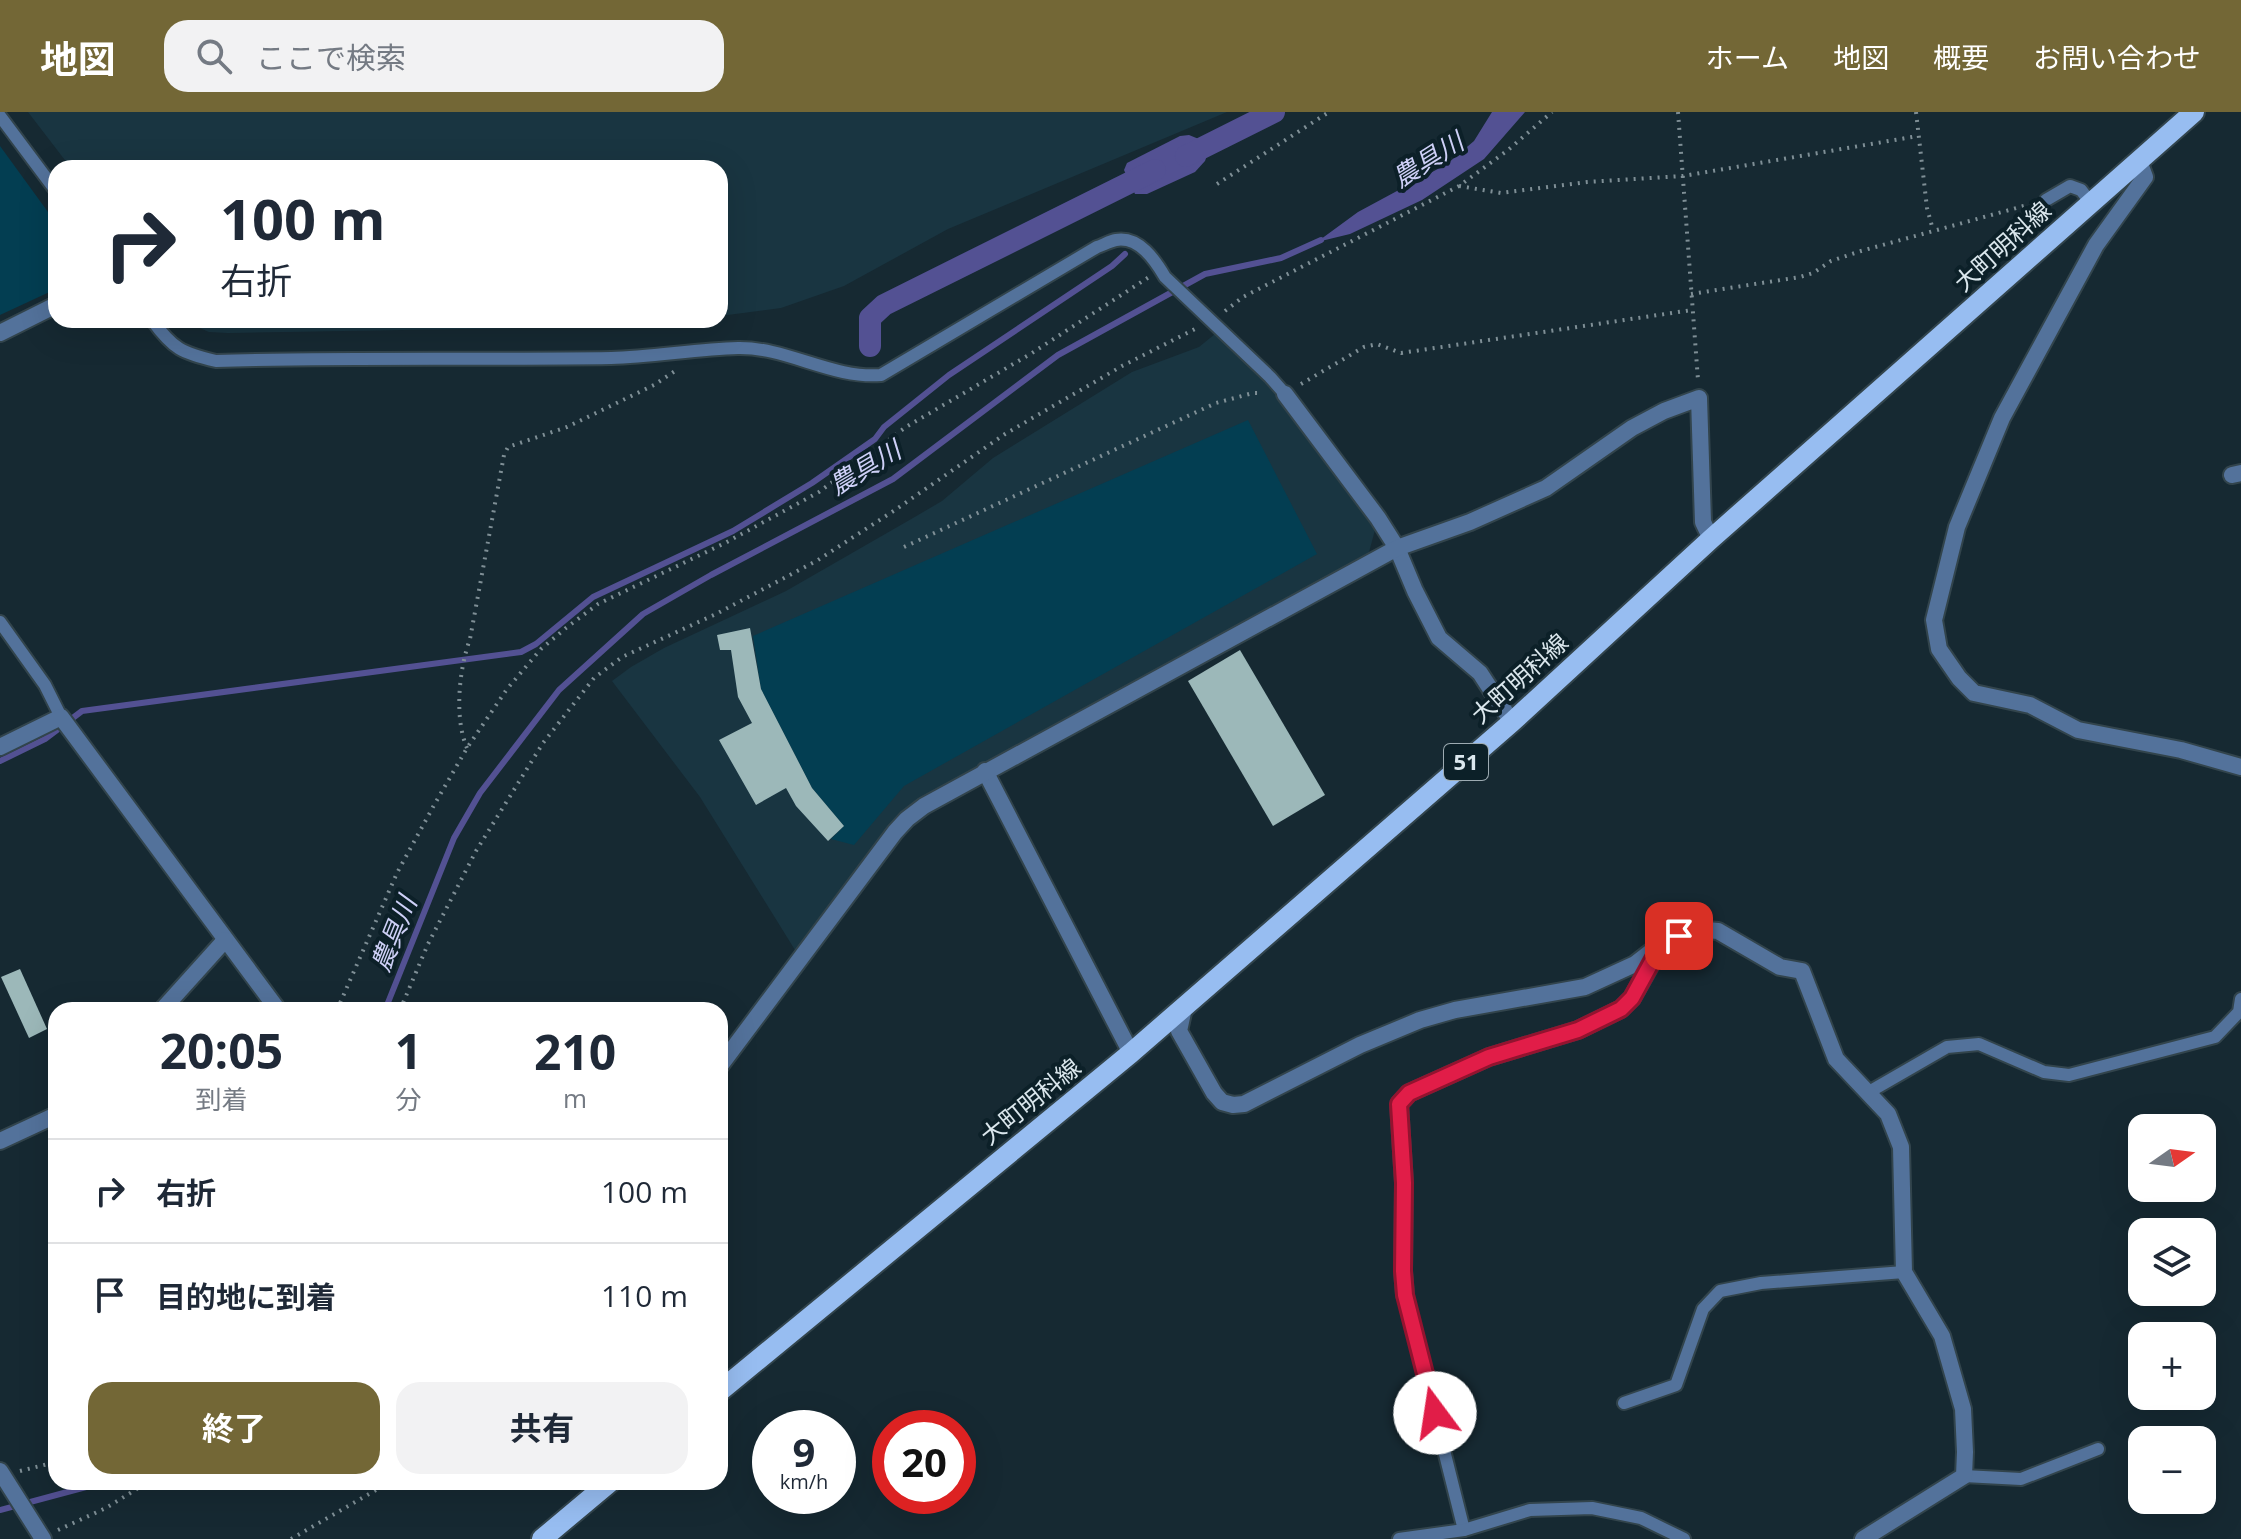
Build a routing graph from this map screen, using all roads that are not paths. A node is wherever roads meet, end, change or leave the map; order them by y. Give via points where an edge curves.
1 (2194, 112) edge
2 (0, 116) edge
3 (2139, 161) junction
4 (48, 180) edge
5 (2046, 200) road end
6 (2091, 203) junction
7 (48, 309) edge
8 (158, 328) edge
9 (0, 333) edge
10 (1285, 394) joint
11 (1711, 539) junction
12 (1397, 548) junction
13 (0, 622) edge
14 (61, 717) junction
15 (1512, 722) junction
16 (0, 747) edge
17 (2241, 767) edge
18 (985, 771) junction
19 (225, 940) junction
20 (1662, 943) junction
21 (2241, 999) edge
22 (169, 1002) edge
23 (272, 1002) edge
24 (1184, 1008) junction
25 (1131, 1053) junction
26 (728, 1055) edge
27 (1869, 1092) junction
28 (48, 1119) edge
29 (0, 1141) edge
30 (1904, 1272) junction
31 (1405, 1295) joint
32 (728, 1384) edge
33 (1624, 1403) dead end
34 (2098, 1449) dead end
35 (3, 1476) edge
36 (1964, 1476) junction
37 (600, 1490) edge
38 (1464, 1530) junction
39 (41, 1535) edge
40 (542, 1539) edge
41 (1399, 1539) edge
42 (1684, 1539) edge
43 (1863, 1539) edge

1 - 3 main road, 大町明科線 / 51
2 - 4 lane
3 - 6 main road, 大町明科線 / 51
3 - 17 street via 2145,177 2096,245 2002,418 1957,527 1934,620 1939,649 1974,693 2030,705 2078,730
5 - 6 lane via 2070,186
6 - 11 main road, 大町明科線 / 51
7 - 9 street
8 - 10 lane via 187,354 216,361 615,358 742,348 881,375 1116,239 1131,241 1154,259
10 - 12 street
11 - 12 street via 1703,522 1699,398 1632,428 1546,488
11 - 15 main road, 大町明科線 / 51
12 - 15 street via 1439,638 1480,673
12 - 18 street
13 - 14 lane
14 - 16 street
14 - 19 street
15 - 24 main road, 大町明科線 / 51
18 - 25 street
18 - 26 street via 907,819
19 - 22 street
19 - 23 street
20 - 24 street via 1635,964 1585,987 1420,1020 1244,1104 1222,1102 1214,1093 1179,1031
20 - 27 street via 1695,929 1718,931 1780,967 1802,971 1836,1059
20 - 31 street via 1621,1009 1578,1030 1489,1057 1409,1093 1399,1104
21 - 27 lane via 2239,1012 2215,1037 2069,1075 2044,1072 1979,1044 1947,1047
24 - 25 main road, 大町明科線 / 51
25 - 32 main road, 大町明科線 / 51
27 - 30 street via 1888,1114 1901,1147
28 - 29 street
30 - 33 lane via 1720,1291 1703,1309 1676,1385
30 - 36 street via 1942,1336 1963,1409
31 - 38 lane
34 - 36 lane via 2021,1479
35 - 39 street
36 - 43 street
37 - 40 main road
38 - 41 lane
38 - 42 lane via 1530,1510 1592,1508 1641,1518

